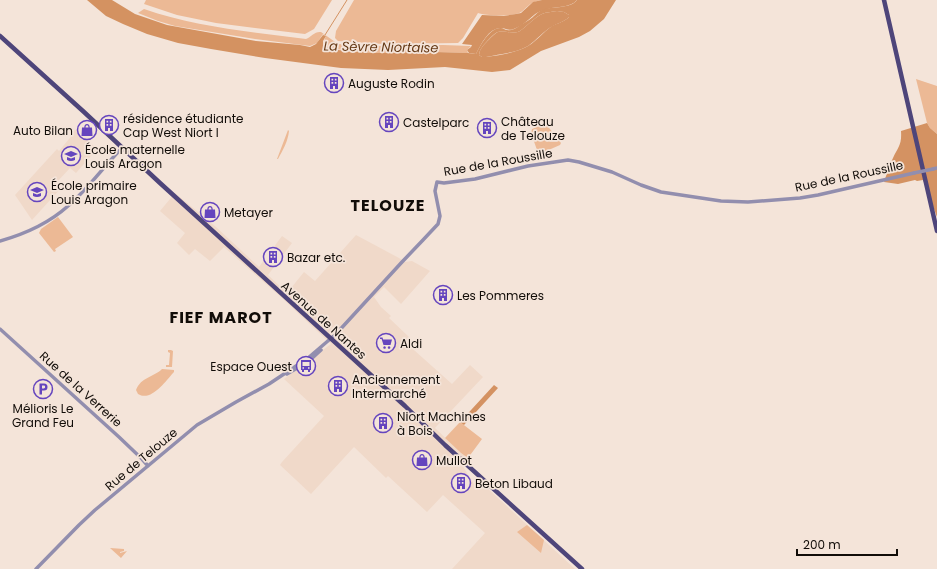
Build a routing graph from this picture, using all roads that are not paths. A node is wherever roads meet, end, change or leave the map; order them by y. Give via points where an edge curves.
1 (884, 0) edge
2 (0, 36) edge
3 (122, 148) junction
4 (935, 168) edge
5 (437, 182) joint
6 (937, 231) edge
7 (0, 241) edge
8 (0, 329) edge
9 (330, 339) junction
10 (148, 466) junction
11 (36, 569) edge
12 (582, 569) edge

1 - 6 main road
2 - 3 main road, Avenue de Nantes
3 - 7 street via 66,208 27,233
3 - 9 main road, Avenue de Nantes
4 - 5 street, Rue de la Roussille, bridge via 818,195 748,202 721,201 661,192 612,172 568,160 528,166 474,179
5 - 9 street, Rue de Telouze via 435,191 440,216 438,224
8 - 10 street, Rue de la Verrerie
9 - 10 street, Rue de Telouze via 309,361 197,425
9 - 12 main road, Avenue de Nantes
10 - 11 street, Rue de Telouze via 95,510

